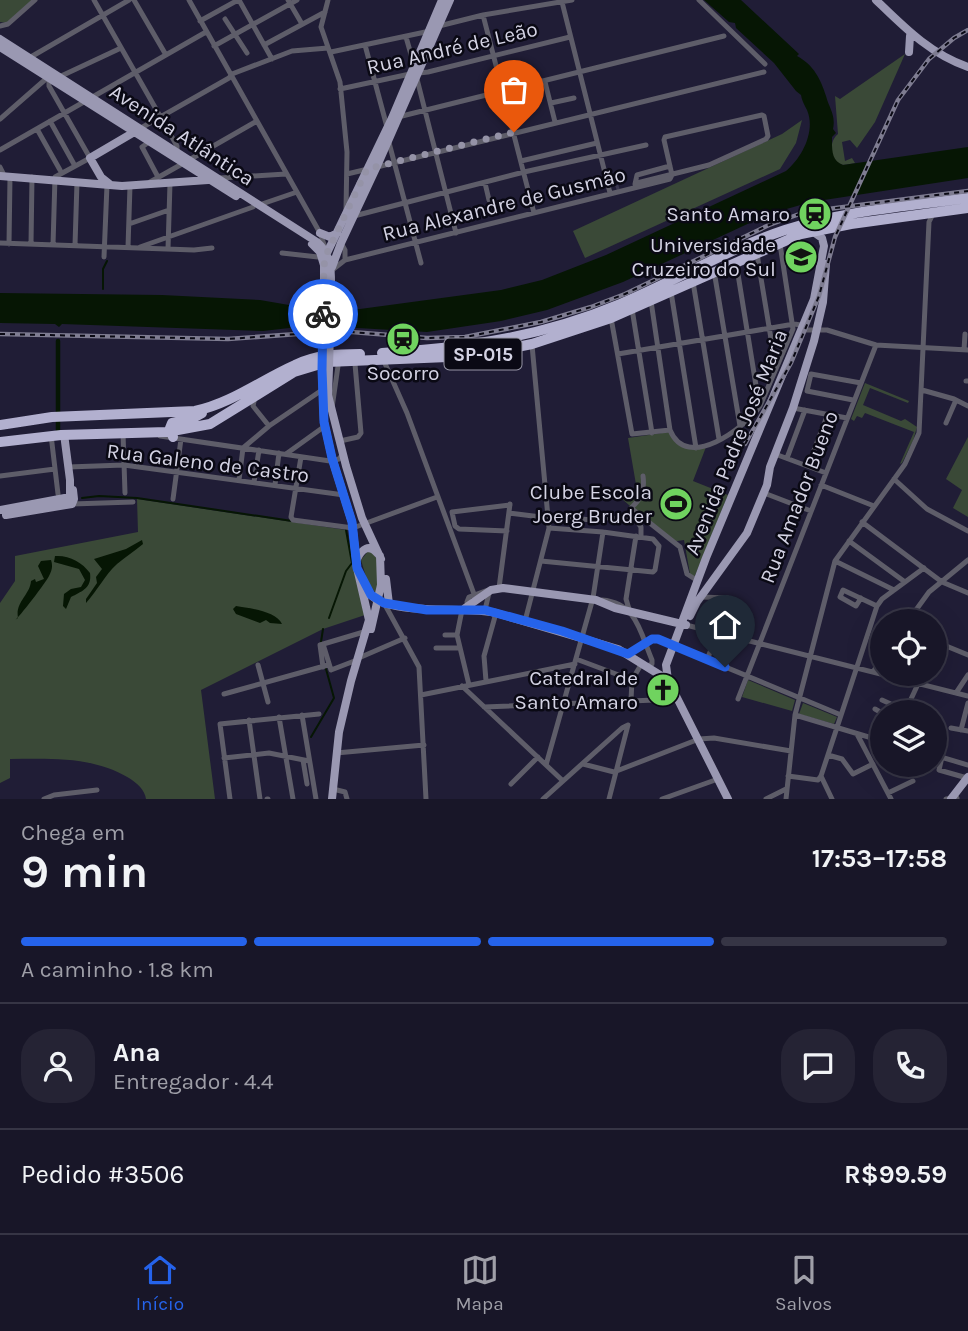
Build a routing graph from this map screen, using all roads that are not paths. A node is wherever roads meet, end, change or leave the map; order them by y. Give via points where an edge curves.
1 (35, 0) edge
2 (94, 0) edge
3 (131, 0) edge
4 (189, 0) edge
5 (238, 0) edge
6 (297, 0) edge
7 (328, 0) edge
8 (442, 0) edge
9 (450, 0) edge
10 (572, 0) edge
11 (699, 0) edge
12 (876, 0) edge
13 (289, 2) edge
14 (562, 2) junction
15 (325, 12) junction
16 (102, 15) junction
17 (483, 15) junction
18 (226, 19) dead end
19 (200, 21) junction
20 (302, 24) junction
21 (253, 25) junction
22 (0, 26) edge
23 (439, 26) junction
24 (206, 32) junction
25 (429, 32) junction
26 (908, 33) junction
27 (235, 35) junction
28 (724, 36) dead end
29 (405, 37) junction
30 (570, 37) junction
31 (0, 39) edge
32 (264, 45) junction
33 (365, 45) junction
34 (922, 45) junction
35 (214, 46) junction
36 (0, 47) edge
37 (121, 48) junction
38 (329, 50) junction
39 (909, 52) dead end
40 (247, 53) dead end
41 (166, 55) junction
42 (494, 56) junction
43 (29, 58) junction
44 (272, 59) junction
45 (765, 64) dead end
46 (968, 67) edge
47 (414, 72) junction
48 (764, 72) dead end
49 (135, 73) junction
50 (580, 73) junction
51 (968, 74) edge
52 (59, 77) junction
53 (48, 78) junction
54 (232, 78) junction
55 (374, 82) junction
56 (545, 82) junction
57 (340, 89) junction
58 (503, 92) junction
59 (573, 98) dead end
60 (88, 99) junction
61 (551, 103) junction
62 (425, 111) junction
63 (64, 113) junction
64 (590, 113) junction
65 (161, 117) junction
66 (398, 117) junction
67 (0, 119) edge
68 (50, 121) junction
69 (257, 121) junction
70 (555, 122) junction
71 (387, 127) junction
72 (37, 129) junction
73 (137, 130) junction
74 (514, 132) junction
75 (388, 139) junction
76 (149, 142) junction
77 (597, 143) junction
78 (646, 145) dead end
79 (0, 150) edge
80 (177, 152) junction
81 (436, 152) junction
82 (599, 154) junction
83 (90, 158) junction
84 (521, 161) junction
85 (186, 162) junction
86 (395, 162) junction
87 (75, 166) junction
88 (670, 166) junction
89 (372, 168) junction
90 (524, 172) junction
91 (3, 173) edge
92 (203, 174) junction
93 (286, 174) junction
94 (347, 174) junction
95 (57, 176) junction
96 (32, 177) junction
97 (101, 177) junction
98 (158, 177) junction
99 (671, 177) junction
100 (224, 180) junction
101 (77, 183) junction
102 (170, 183) junction
103 (485, 183) junction
104 (637, 183) junction
105 (109, 185) junction
106 (144, 185) junction
107 (130, 186) junction
108 (614, 190) junction
109 (297, 192) junction
110 (446, 193) junction
111 (489, 200) dead end
112 (967, 202) edge
113 (406, 203) junction
114 (256, 206) junction
115 (169, 209) junction
116 (935, 212) junction
117 (534, 213) junction
118 (350, 216) junction
119 (129, 224) junction
120 (832, 227) junction
121 (812, 231) junction
122 (320, 233) junction
123 (337, 233) junction
124 (456, 233) junction
125 (168, 236) junction
126 (780, 241) junction
127 (0, 243) edge
128 (341, 243) junction
129 (416, 243) junction
130 (9, 244) junction
131 (31, 244) junction
132 (53, 245) junction
133 (75, 246) junction
134 (105, 246) junction
135 (128, 247) junction
136 (140, 247) junction
137 (212, 248) dead end
138 (168, 249) junction
139 (757, 252) junction
140 (282, 253) dead end
141 (318, 253) junction
142 (327, 253) junction
143 (104, 257) dead end
144 (730, 259) junction
145 (345, 260) junction
146 (421, 263) dead end
147 (329, 269) junction
148 (714, 271) junction
149 (693, 282) junction
150 (821, 286) junction
151 (671, 292) junction
152 (651, 302) junction
153 (632, 309) junction
154 (611, 318) junction
155 (801, 323) junction
156 (817, 327) junction
157 (770, 328) junction
158 (747, 332) junction
159 (966, 334) edge
160 (725, 335) junction
161 (704, 339) junction
162 (680, 343) junction
163 (532, 344) junction
164 (876, 345) junction
165 (658, 347) junction
166 (924, 348) junction
167 (966, 350) edge
168 (638, 351) junction
169 (618, 354) junction
170 (383, 359) junction
171 (360, 360) junction
172 (776, 369) junction
173 (861, 383) junction
174 (922, 390) junction
175 (329, 393) junction
176 (255, 397) junction
177 (853, 400) junction
178 (956, 400) junction
179 (760, 406) junction
180 (968, 406) edge
181 (793, 408) junction
182 (210, 410) junction
183 (806, 410) junction
184 (102, 415) junction
185 (828, 415) junction
186 (847, 418) junction
187 (946, 423) dead end
188 (0, 425) edge
189 (269, 426) junction
190 (325, 426) junction
191 (740, 426) junction
192 (200, 427) junction
193 (670, 430) junction
194 (100, 433) junction
195 (123, 433) junction
196 (652, 433) junction
197 (58, 435) junction
198 (175, 436) junction
199 (719, 439) junction
200 (340, 442) junction
201 (0, 443) edge
202 (243, 448) junction
203 (696, 448) junction
204 (259, 450) junction
205 (343, 453) junction
206 (283, 454) junction
207 (775, 454) junction
208 (301, 457) junction
209 (787, 458) junction
210 (333, 461) junction
211 (124, 465) junction
212 (808, 466) junction
213 (68, 467) junction
214 (55, 469) junction
215 (177, 471) junction
216 (826, 472) junction
217 (643, 475) dead end
218 (0, 476) edge
219 (894, 479) junction
220 (239, 480) junction
221 (254, 482) junction
222 (275, 485) junction
223 (821, 485) junction
224 (296, 488) junction
225 (125, 492) dead end
226 (764, 493) junction
227 (58, 494) dead end
228 (344, 495) junction
229 (437, 496) junction
230 (173, 499) dead end
231 (72, 501) junction
232 (133, 502) dead end
233 (874, 506) junction
234 (0, 510) edge
235 (811, 511) junction
236 (509, 513) junction
237 (0, 516) edge
238 (549, 518) junction
239 (570, 518) dead end
240 (862, 522) junction
241 (365, 525) junction
242 (353, 528) junction
243 (550, 528) junction
244 (507, 531) junction
245 (968, 531) edge
246 (603, 532) junction
247 (638, 536) junction
248 (849, 541) junction
249 (380, 556) junction
250 (968, 560) edge
251 (541, 561) junction
252 (835, 561) junction
253 (878, 563) junction
254 (357, 564) junction
255 (598, 566) junction
256 (923, 568) junction
257 (631, 570) junction
258 (385, 576) junction
259 (868, 577) junction
260 (698, 581) junction
261 (905, 582) junction
262 (942, 582) junction
263 (495, 589) junction
264 (894, 590) junction
265 (532, 592) junction
266 (968, 593) edge
267 (474, 594) junction
268 (701, 597) junction
269 (862, 598) dead end
270 (594, 600) junction
271 (400, 605) junction
272 (387, 606) junction
273 (877, 606) junction
274 (474, 608) junction
275 (917, 609) edge
276 (630, 610) junction
277 (496, 613) junction
278 (525, 621) junction
279 (682, 624) junction
280 (367, 631) junction
281 (718, 633) junction
282 (444, 635) dead end
283 (457, 635) junction
284 (405, 638) junction
285 (582, 638) junction
286 (645, 643) junction
287 (759, 643) junction
288 (676, 646) junction
289 (947, 646) edge
290 (436, 648) dead end
291 (459, 648) junction
292 (628, 654) junction
293 (968, 655) edge
294 (809, 656) junction
295 (359, 659) junction
296 (707, 660) junction
297 (576, 662) junction
298 (258, 665) dead end
299 (647, 666) junction
300 (327, 667) junction
301 (666, 668) junction
302 (857, 668) junction
303 (870, 671) edge
304 (968, 674) edge
305 (746, 676) junction
306 (632, 680) junction
307 (668, 680) junction
308 (486, 681) junction
309 (263, 684) junction
310 (465, 686) junction
311 (926, 686) edge
312 (956, 693) junction
313 (224, 694) dead end
314 (421, 695) junction
315 (968, 696) edge
316 (799, 698) junction
317 (738, 699) dead end
318 (631, 700) junction
319 (655, 700) dead end
320 (268, 702) dead end
321 (564, 703) junction
322 (968, 703) edge
323 (484, 707) junction
324 (319, 714) dead end
325 (302, 715) junction
326 (795, 715) junction
327 (841, 715) junction
328 (279, 718) junction
329 (249, 720) junction
330 (837, 728) junction
331 (951, 728) dead end
332 (965, 731) edge
333 (857, 734) junction
334 (870, 738) edge
335 (697, 739) junction
336 (424, 746) junction
337 (791, 751) junction
338 (338, 753) junction
339 (254, 754) junction
340 (828, 755) junction
341 (285, 756) junction
342 (538, 757) junction
343 (224, 758) junction
344 (870, 758) edge
345 (947, 759) edge
346 (306, 760) junction
347 (950, 760) junction
348 (583, 764) junction
349 (965, 764) edge
350 (546, 765) junction
351 (870, 766) edge
352 (947, 770) edge
353 (617, 771) junction
354 (947, 773) edge
355 (788, 776) junction
356 (821, 776) junction
357 (880, 777) edge
358 (718, 779) junction
359 (965, 779) edge
360 (563, 781) junction
361 (913, 781) dead end
362 (290, 783) junction
363 (310, 784) junction
364 (511, 784) dead end
365 (786, 789) junction
366 (97, 790) dead end
367 (89, 792) junction
368 (889, 795) edge
369 (71, 796) edge
370 (335, 796) edge
371 (315, 797) edge
372 (775, 797) edge
373 (666, 798) edge
374 (44, 799) edge
375 (91, 799) edge
376 (230, 799) edge
377 (260, 799) edge
378 (293, 799) edge
379 (347, 799) edge
380 (428, 799) edge
381 (545, 799) edge
382 (609, 799) edge
383 (728, 799) edge
384 (766, 799) edge
385 (786, 799) edge
386 (832, 799) edge
387 (880, 799) edge
388 (950, 799) edge
389 (957, 799) edge

1 - 22 street
2 - 16 street
3 - 16 street
3 - 41 street
4 - 19 street
5 - 19 street
5 - 21 street
6 - 13 street
7 - 15 street
8 - 25 main road
9 - 23 main road
10 - 14 street
11 - 45 street
12 - 26 main road
13 - 20 street
13 - 21 street
14 - 17 street
14 - 30 street
15 - 20 street
15 - 38 street via 321,27
16 - 37 street
16 - 43 street
17 - 23 street
17 - 42 street
18 - 27 street
19 - 24 street
20 - 32 street
21 - 27 street
21 - 32 street
23 - 25 street
23 - 47 main road
24 - 35 street
24 - 41 street
25 - 29 street
25 - 47 main road
26 - 34 main road
26 - 39 main road
27 - 35 street
27 - 40 street
28 - 50 street
29 - 33 street
29 - 47 street
30 - 42 street, Rua André de Leão
30 - 50 street
31 - 43 main road, Avenida Atlântica
32 - 44 street
33 - 38 street
33 - 55 street
34 - 46 main road
34 - 51 main road
35 - 54 street
36 - 53 main road, Avenida Atlântica
37 - 49 street
37 - 52 street
38 - 44 street via 292,51
38 - 57 street
41 - 49 street
42 - 47 street, Rua André de Leão
42 - 58 street
43 - 52 main road, Avenida Atlântica
44 - 54 street
47 - 55 street, Rua André de Leão
47 - 62 street
47 - 66 main road
47 - 71 main road
48 - 64 street
49 - 60 street
49 - 65 street
50 - 56 street
50 - 64 street
52 - 60 main road, Avenida Atlântica
53 - 60 main road, Avenida Atlântica
53 - 63 street
53 - 67 street
54 - 65 street
54 - 69 street
55 - 57 street, Rua André de Leão
55 - 71 street
56 - 58 street
56 - 61 street
57 - 94 street
58 - 62 street
58 - 74 street
59 - 61 street
60 - 63 street
60 - 73 main road, Avenida Atlântica
61 - 70 street
62 - 66 street
62 - 81 street
63 - 68 street
63 - 83 street
64 - 70 street
64 - 77 street
65 - 73 street
65 - 80 street
66 - 75 main road
68 - 72 street
68 - 87 street
69 - 85 street
69 - 93 street
70 - 74 street
71 - 89 main road
72 - 79 street
72 - 95 street
73 - 76 main road, Avenida Atlântica
73 - 80 main road, Avenida Atlântica
73 - 83 main road
74 - 81 street
74 - 84 street
75 - 86 street
75 - 89 main road
76 - 85 main road, Avenida Atlântica
76 - 98 street via 142,147
77 - 82 street
77 - 84 street
78 - 82 street
80 - 85 main road, Avenida Atlântica
81 - 86 street
81 - 110 street
82 - 90 street
82 - 108 street
83 - 87 street
83 - 97 main road
84 - 90 street
85 - 92 main road, Avenida Atlântica
85 - 98 street
86 - 89 street
86 - 113 street
87 - 95 street
88 - 99 street
88 - 99 street via 666,137 764,116 766,139
88 - 104 street via 636,175
89 - 94 street
89 - 118 main road
90 - 103 street
90 - 117 street
91 - 96 main road
91 - 130 street
92 - 100 main road
92 - 100 main road, Avenida Atlântica
92 - 102 main road via 192,181
92 - 114 main road, Avenida Atlântica
93 - 100 street
93 - 109 street
94 - 118 street
95 - 96 main road
95 - 97 main road via 97,181
95 - 101 main road
95 - 132 street
96 - 131 street
97 - 105 main road
98 - 106 street
99 - 104 street
99 - 108 street, Rua Alexandre de Gusmão
100 - 114 main road, Avenida Atlântica
101 - 105 main road
101 - 133 street
102 - 106 main road
102 - 115 street
103 - 110 street
103 - 111 street
104 - 108 street
105 - 107 main road
105 - 134 street
106 - 107 main road
107 - 119 street
108 - 117 street, Rua Alexandre de Gusmão
109 - 114 street
109 - 122 street
110 - 113 street
110 - 124 street
112 - 116 highway, SP-015
112 - 144 highway, SP-015 via 820,220 772,234
113 - 118 street
113 - 129 street
114 - 125 street
114 - 141 main road, Avenida Atlântica
114 - 142 main road, Avenida Atlântica via 317,242
115 - 119 street
115 - 125 street
116 - 120 highway, SP-015
116 - 166 street via 929,222
117 - 124 street, Rua Alexandre de Gusmão
118 - 123 main road
118 - 128 main road
119 - 135 street
120 - 121 highway, SP-015
120 - 150 main road, Avenida Padre José Maria
121 - 126 highway, SP-015
121 - 150 main road, Avenida Padre José Maria via 824,246
122 - 123 main road via 330,237
122 - 142 street
123 - 142 main road
124 - 129 street, Rua Alexandre de Gusmão
125 - 136 street
125 - 138 street
126 - 139 highway, SP-015
126 - 155 street
127 - 130 street
128 - 145 street
128 - 147 main road
129 - 145 street, Rua Alexandre de Gusmão
129 - 146 street
130 - 131 street
131 - 132 street
132 - 133 street
133 - 134 street
134 - 135 street
134 - 143 street
135 - 136 street
136 - 138 street
137 - 138 street
139 - 144 highway, SP-015
139 - 157 street
140 - 141 street
141 - 147 main road
142 - 147 main road
144 - 148 highway, SP-015
144 - 158 street
144 - 182 highway, SP-015 via 531,335 453,348 319,357 295,364
145 - 147 street
147 - 175 main road, bridge
148 - 149 highway, SP-015
148 - 160 street
149 - 151 highway, SP-015
149 - 161 street
150 - 155 main road, Avenida Padre José Maria
150 - 156 main road, Avenida Padre José Maria
151 - 152 highway, SP-015
151 - 162 street
152 - 153 highway, SP-015
152 - 165 street
153 - 154 highway, SP-015
153 - 168 street
154 - 163 highway, SP-015
154 - 169 street
155 - 156 street via 806,330
155 - 156 street via 811,317
155 - 157 street
155 - 172 street
155 - 260 main road, Avenida Padre José Maria
156 - 164 street
156 - 181 main road, Avenida Padre José Maria
157 - 158 street
157 - 172 street
158 - 160 street
158 - 179 street
159 - 167 street
160 - 161 street
160 - 191 street
161 - 162 street
161 - 199 street
162 - 165 street
162 - 203 street
163 - 170 highway, SP-015 via 472,356
163 - 238 street
164 - 166 street
164 - 173 street, Rua Amador Bueno
165 - 168 street
165 - 193 street
166 - 167 street
166 - 174 street
168 - 169 street
168 - 196 street
169 - 196 street via 631,433
170 - 171 highway, SP-015
170 - 229 street
171 - 176 highway, SP-015 via 294,372
171 - 200 street via 355,364 362,430 358,437
172 - 179 street
173 - 177 street, Rua Amador Bueno
173 - 177 street via 812,372 807,391
174 - 178 street
174 - 219 street via 917,440
175 - 189 street
175 - 190 main road
175 - 200 main road
176 - 189 street via 253,406
176 - 192 highway, SP-015 via 217,422
177 - 186 street, Rua Amador Bueno
178 - 180 street
178 - 187 street
179 - 191 street
181 - 183 street
181 - 207 main road, Avenida Padre José Maria
182 - 184 highway, SP-015
182 - 192 highway via 208,421
182 - 198 highway via 173,422 170,426
183 - 185 street
183 - 209 street
184 - 188 highway, SP-015
184 - 194 highway
185 - 186 street
185 - 212 street
186 - 216 street, Rua Amador Bueno
189 - 202 street
190 - 206 street
190 - 210 main road
191 - 199 street
192 - 198 highway, SP-015
193 - 196 street
193 - 203 street via 683,445
194 - 195 highway, SP-015
194 - 197 highway, SP-015
195 - 198 highway, SP-015
195 - 211 street
197 - 201 highway, SP-015
197 - 213 main road
197 - 214 street
198 - 202 street
198 - 215 street
199 - 203 street
200 - 205 main road
202 - 204 street
202 - 220 street
204 - 206 street
204 - 221 street
205 - 210 street
205 - 241 main road
206 - 208 street
206 - 222 street
207 - 209 street
207 - 226 main road, Avenida Padre José Maria
208 - 210 street
208 - 224 street
209 - 212 street
210 - 228 main road
211 - 213 street, Rua Galeno de Castro
211 - 215 street, Rua Galeno de Castro
211 - 225 street
212 - 216 street
213 - 231 main road
214 - 218 street
214 - 227 street
215 - 220 street, Rua Galeno de Castro
215 - 230 street
216 - 223 street, Rua Amador Bueno
217 - 260 street via 643,493 631,508 680,547 687,574
219 - 233 street
219 - 245 street via 927,509
220 - 221 street, Rua Galeno de Castro
221 - 222 street, Rua Galeno de Castro
222 - 224 street, Rua Galeno de Castro
223 - 233 street
223 - 235 street, Rua Amador Bueno
224 - 228 street, Rua Galeno de Castro
224 - 242 street via 293,520
226 - 235 street
226 - 268 main road, Avenida Padre José Maria via 747,533
228 - 242 main road
229 - 241 street
229 - 267 street
231 - 232 street
231 - 234 main road
231 - 237 main road
233 - 240 street
235 - 287 street, Rua Amador Bueno
236 - 238 street
236 - 244 street
236 - 244 street via 510,503 453,510 457,528
238 - 243 street
239 - 247 street via 637,521 641,527
240 - 248 street
240 - 256 street
241 - 242 street
241 - 249 main road
242 - 254 main road
243 - 246 street
243 - 251 street
244 - 263 street
246 - 247 street
246 - 255 street
247 - 257 street
247 - 257 street via 658,543 655,569
248 - 252 street
248 - 253 street
249 - 254 main road via 367,548 360,552
249 - 258 main road
249 - 272 main road
250 - 262 street
251 - 255 street
251 - 265 street
252 - 259 street
252 - 294 street
253 - 259 street
253 - 261 street
254 - 272 main road via 368,592
254 - 280 main road via 369,620
255 - 257 street
255 - 270 street
256 - 261 street
256 - 262 street
257 - 276 street via 626,599
258 - 271 main road via 392,600
258 - 272 main road
259 - 264 street
260 - 279 main road, Avenida Padre José Maria
261 - 264 street
262 - 266 street
262 - 275 street
263 - 265 main road
263 - 267 street
263 - 274 main road
263 - 274 street
264 - 273 street
265 - 270 main road
265 - 278 street
267 - 274 street via 467,600
268 - 279 main road, Avenida Padre José Maria
268 - 281 street via 730,599
269 - 273 street
270 - 276 main road
270 - 285 street
271 - 272 main road
271 - 274 main road via 433,611
272 - 284 street
272 - 295 main road via 375,618
273 - 302 street
274 - 277 main road
274 - 283 street
276 - 279 main road
276 - 286 street
277 - 278 main road
277 - 308 street via 484,656
278 - 285 main road
279 - 281 street
279 - 288 main road, Avenida Padre José Maria
280 - 295 main road
280 - 300 street via 322,644
281 - 287 street
281 - 296 street
282 - 283 street
283 - 291 street
284 - 295 street
284 - 314 street via 419,667
285 - 292 main road
285 - 297 street
286 - 288 street via 655,639
286 - 292 street
286 - 299 street via 653,662
287 - 294 street
287 - 305 street, Rua Amador Bueno
288 - 296 street
288 - 301 main road, Avenida Padre José Maria
289 - 293 street
290 - 291 street
291 - 310 street
292 - 299 main road
294 - 302 street
294 - 316 street
295 - 300 street
295 - 338 main road
296 - 305 street
297 - 306 street
297 - 308 street
297 - 321 street
298 - 309 street
299 - 301 main road via 661,671
299 - 306 street
299 - 307 main road
300 - 309 street
301 - 307 main road
302 - 303 street
302 - 327 street
304 - 312 street
305 - 316 street
305 - 317 street, Rua Amador Bueno
306 - 318 street
307 - 335 main road
308 - 310 street
309 - 313 street
309 - 320 street
310 - 314 street
310 - 323 street
311 - 312 street
312 - 315 street
314 - 336 street
316 - 326 street
316 - 327 street
318 - 319 street
318 - 321 street
321 - 323 street
321 - 350 street
322 - 332 street
323 - 342 street
324 - 325 street
325 - 328 street
325 - 346 street
326 - 330 street
326 - 337 street
327 - 330 street
328 - 329 street
328 - 341 street
329 - 339 street
329 - 343 street via 219,725
330 - 333 street
330 - 340 street
331 - 332 street
333 - 334 street
333 - 344 street
335 - 337 street
335 - 353 street
335 - 358 main road
336 - 338 street
336 - 380 street
337 - 355 street
338 - 370 main road
339 - 341 street
339 - 343 street
339 - 377 street
340 - 351 street via 842,759 853,774
340 - 356 street
341 - 346 street
341 - 362 street
342 - 350 street
342 - 364 street
343 - 376 street
345 - 347 street
346 - 363 street
347 - 349 street
347 - 352 street
348 - 353 street
348 - 353 street via 628,725
348 - 360 street
349 - 359 street
350 - 360 street
353 - 382 street
354 - 359 street
355 - 356 street via 818,780
355 - 365 street
356 - 386 street
357 - 368 street
358 - 373 street
358 - 383 main road
359 - 388 main road
359 - 389 main road
360 - 381 street
361 - 368 street
362 - 363 street
362 - 378 street
363 - 371 street
365 - 372 street
365 - 385 street
366 - 367 street
367 - 369 street
367 - 375 street
368 - 387 street
369 - 374 street
370 - 371 street
370 - 379 street via 345,792
372 - 384 street
388 - 389 street

